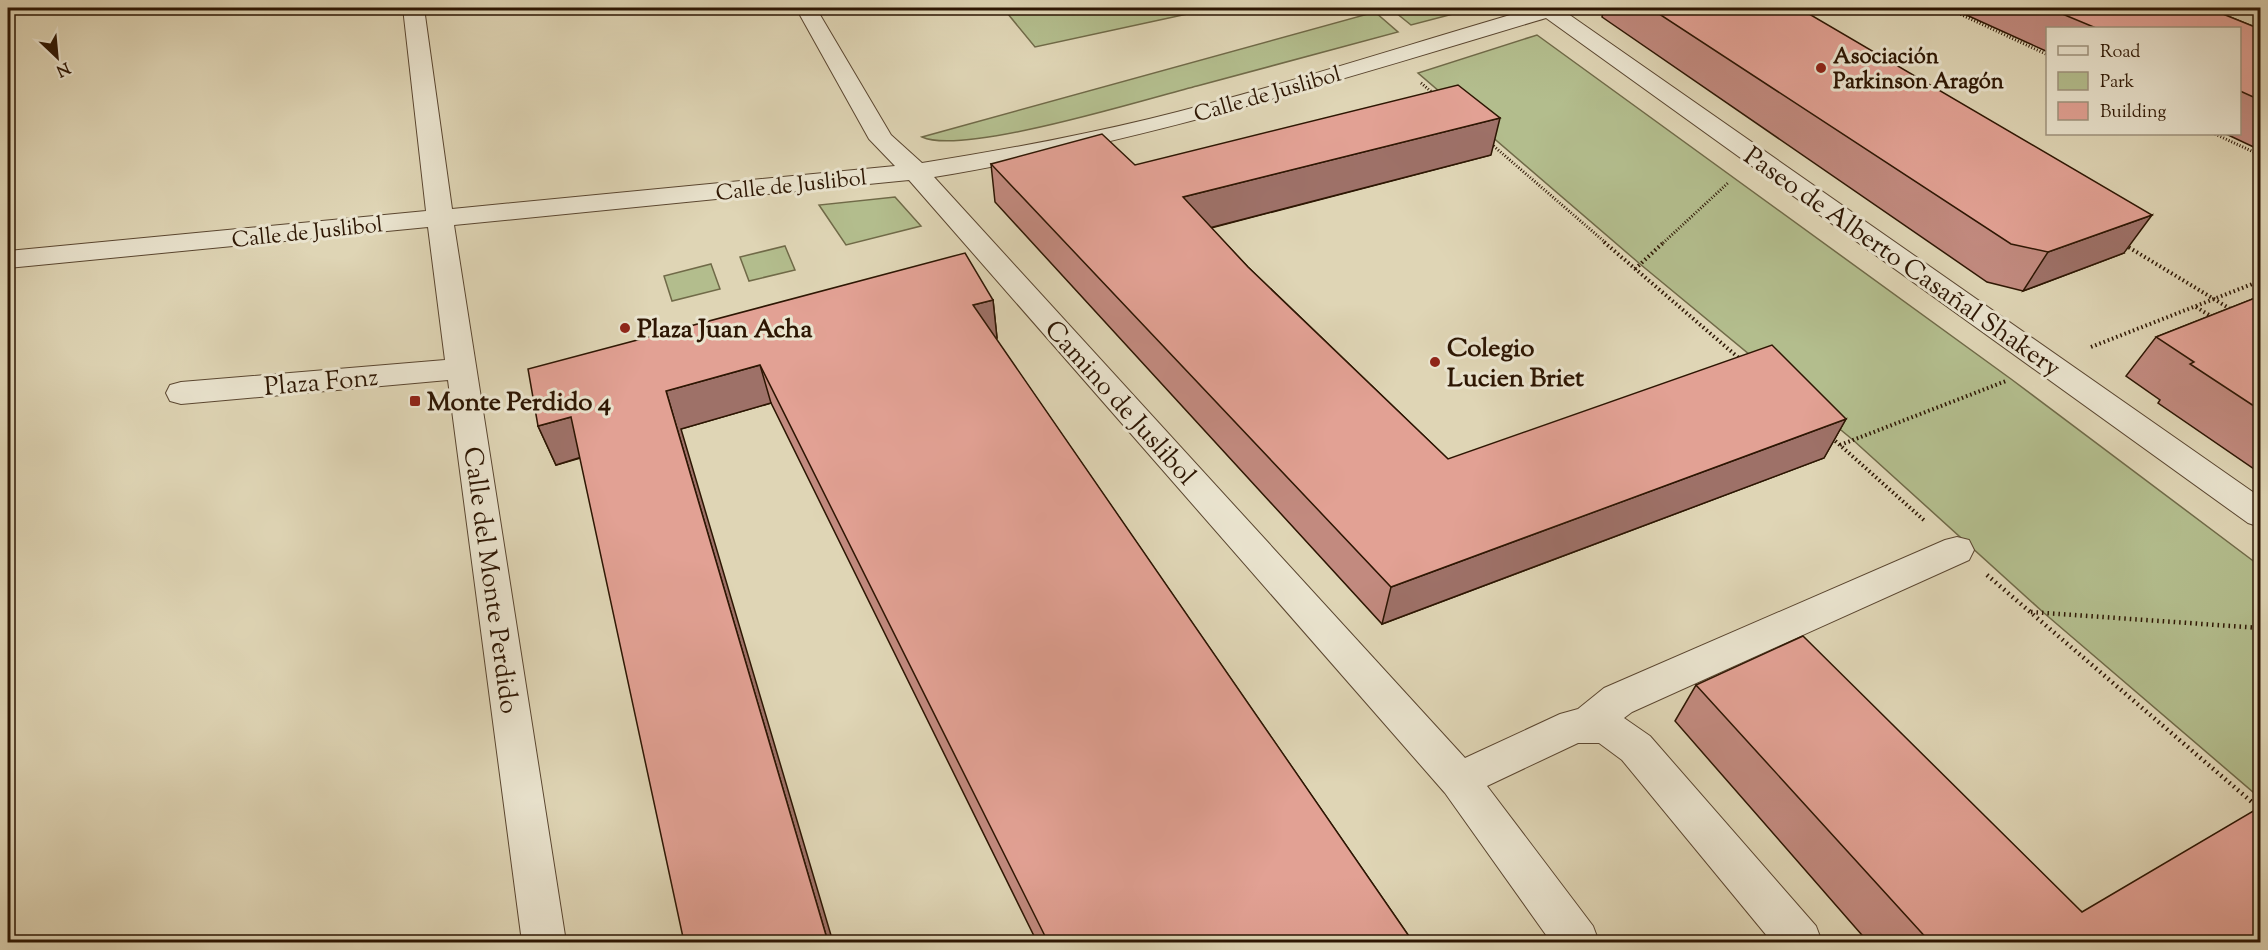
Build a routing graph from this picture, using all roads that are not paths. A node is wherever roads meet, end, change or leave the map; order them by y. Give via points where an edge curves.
1 (413, 8) edge
2 (806, 8) edge
3 (1550, 8) edge
4 (916, 172) junction
5 (440, 218) junction
6 (8, 260) edge
7 (461, 369) junction
8 (181, 393) dead end
9 (2260, 514) edge
10 (1957, 549) road end
11 (1587, 724) junction
12 (1459, 780) junction
13 (544, 942) edge
14 (1577, 942) edge
15 (1800, 942) edge

1 - 5 street, Calle del Monte Perdido
2 - 4 street, Camino de Juslibol via 881,139
3 - 4 street, Calle de Juslibol via 1157,124 1068,145
3 - 9 street, Paseo de Alberto Casañal Shakery
4 - 5 street, Calle de Juslibol
4 - 12 street, Camino de Juslibol
5 - 6 street, Calle de Juslibol
5 - 7 street, Calle del Monte Perdido
7 - 8 street, Plaza Fonz
7 - 13 street, Calle del Monte Perdido
10 - 11 street via 1618,700
11 - 12 street via 1574,726
11 - 15 street via 1617,731 1636,748
12 - 14 street, Camino de Juslibol

